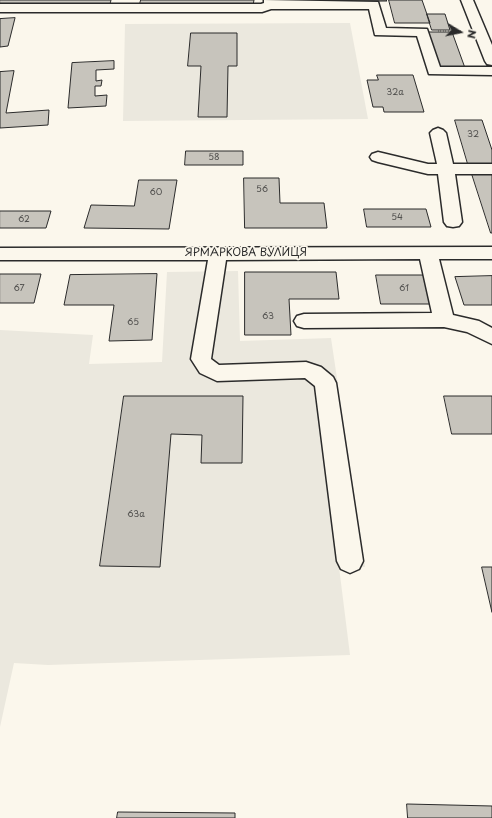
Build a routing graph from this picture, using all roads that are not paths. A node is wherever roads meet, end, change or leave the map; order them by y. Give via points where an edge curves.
1 (466, 0) edge
2 (270, 2) edge
3 (124, 4) edge
4 (0, 8) edge
5 (491, 58) edge
6 (492, 71) edge
7 (438, 133) dead end
8 (378, 157) dead end
9 (446, 169) junction
10 (492, 169) edge
11 (453, 222) dead end
12 (218, 253) junction
13 (428, 253) junction
14 (492, 253) edge
15 (0, 254) edge
16 (444, 320) junction
17 (304, 321) dead end
18 (492, 337) edge
19 (350, 561) dead end

1 - 5 street
2 - 3 street via 262,8
2 - 6 street via 374,5 380,32 422,32 434,71
3 - 4 street
7 - 9 street
8 - 9 street via 428,169
9 - 10 street
9 - 11 street
12 - 13 street, ЯРМАРКОВА ВУЛИЦЯ
12 - 15 street, ЯРМАРКОВА ВУЛИЦЯ
12 - 19 street via 201,359 204,365 217,373 306,370 314,373 325,383
13 - 14 street, ЯРМАРКОВА ВУЛИЦЯ
13 - 16 street
16 - 17 street
16 - 18 street via 472,326

